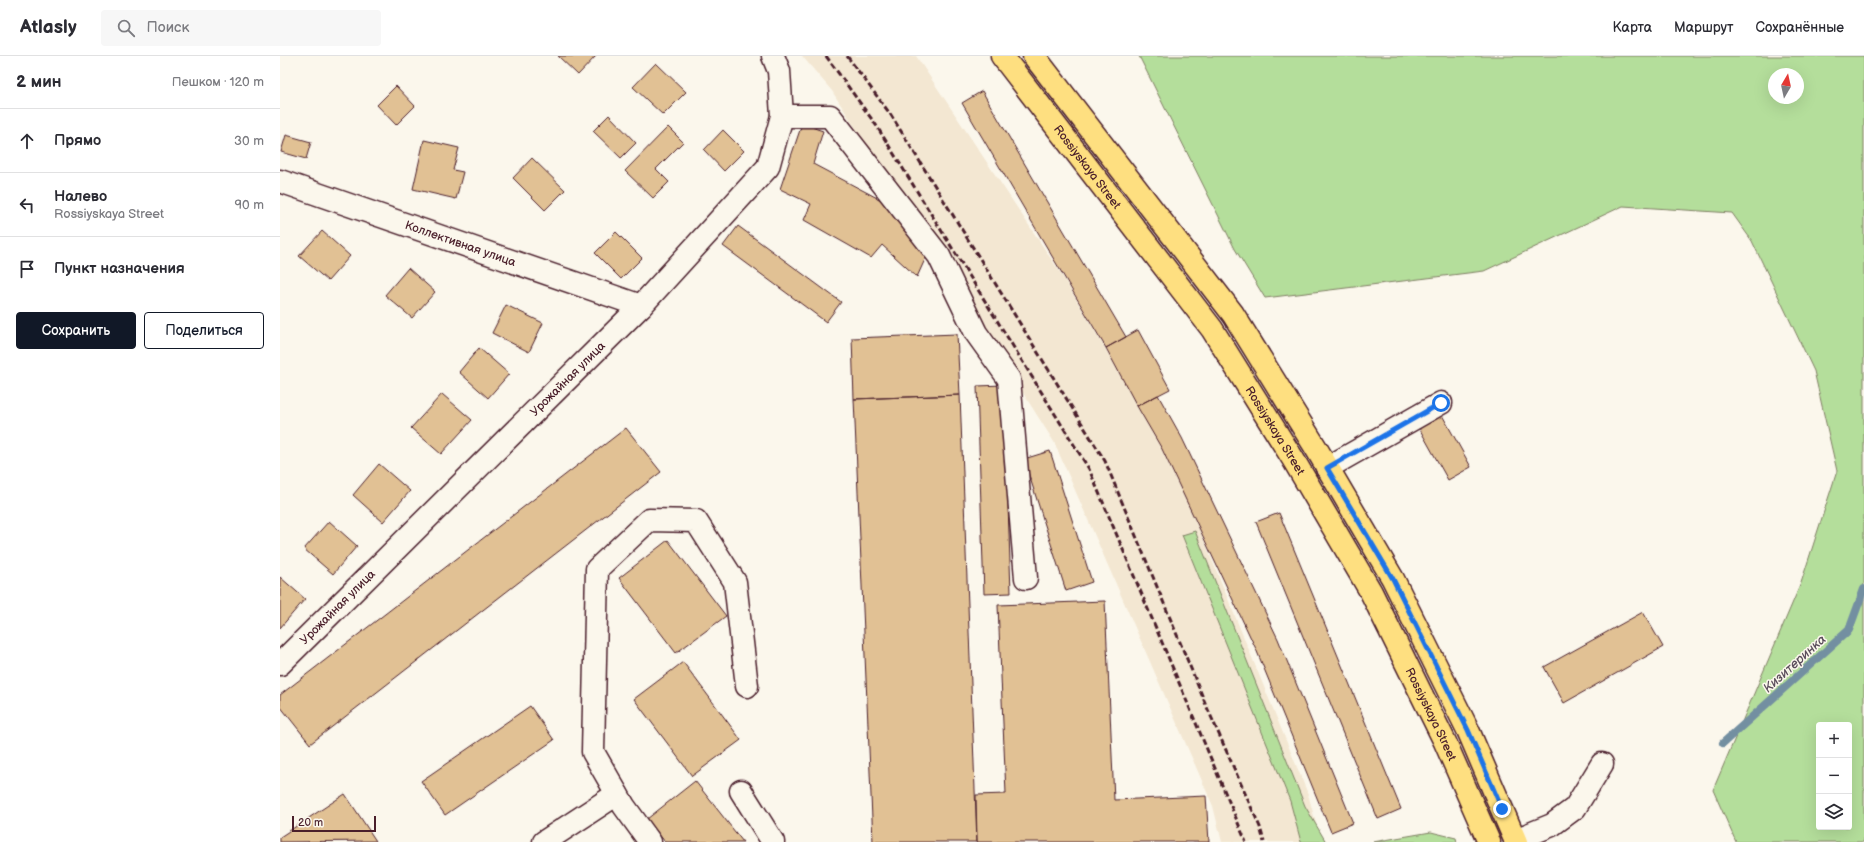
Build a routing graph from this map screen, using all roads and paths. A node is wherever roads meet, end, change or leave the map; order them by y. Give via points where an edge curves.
1 (773, 56) edge
2 (1002, 56) edge
3 (1034, 56) edge
4 (782, 116) junction
5 (283, 186) edge
6 (642, 306) junction
7 (1441, 403) dead end
8 (1327, 468) junction
9 (1026, 578) dead end
10 (280, 664) edge
11 (747, 686) dead end
12 (1602, 764) dead end
13 (741, 791) dead end
14 (617, 794) junction
15 (1516, 841) edge
16 (544, 842) edge
17 (650, 842) edge
18 (773, 842) edge
19 (1489, 842) edge

1 - 4 street, Урожайная улица via 779,71
2 - 19 main road, Rossiyskaya Street via 1208,323 1297,466 1371,592 1445,742
3 - 8 main road, Rossiyskaya Street via 1233,314
4 - 6 street, Урожайная улица via 768,167
4 - 9 street via 830,116 939,256 976,333 1009,379
5 - 6 street, Коллективная улица
6 - 10 street, Урожайная улица
7 - 8 street
8 - 15 main road, Rossiyskaya Street via 1393,579 1468,730
11 - 14 street via 735,582 696,521 649,520 597,569 593,752
12 - 15 street via 1575,808 1552,825
13 - 18 street
14 - 16 street
14 - 17 street

